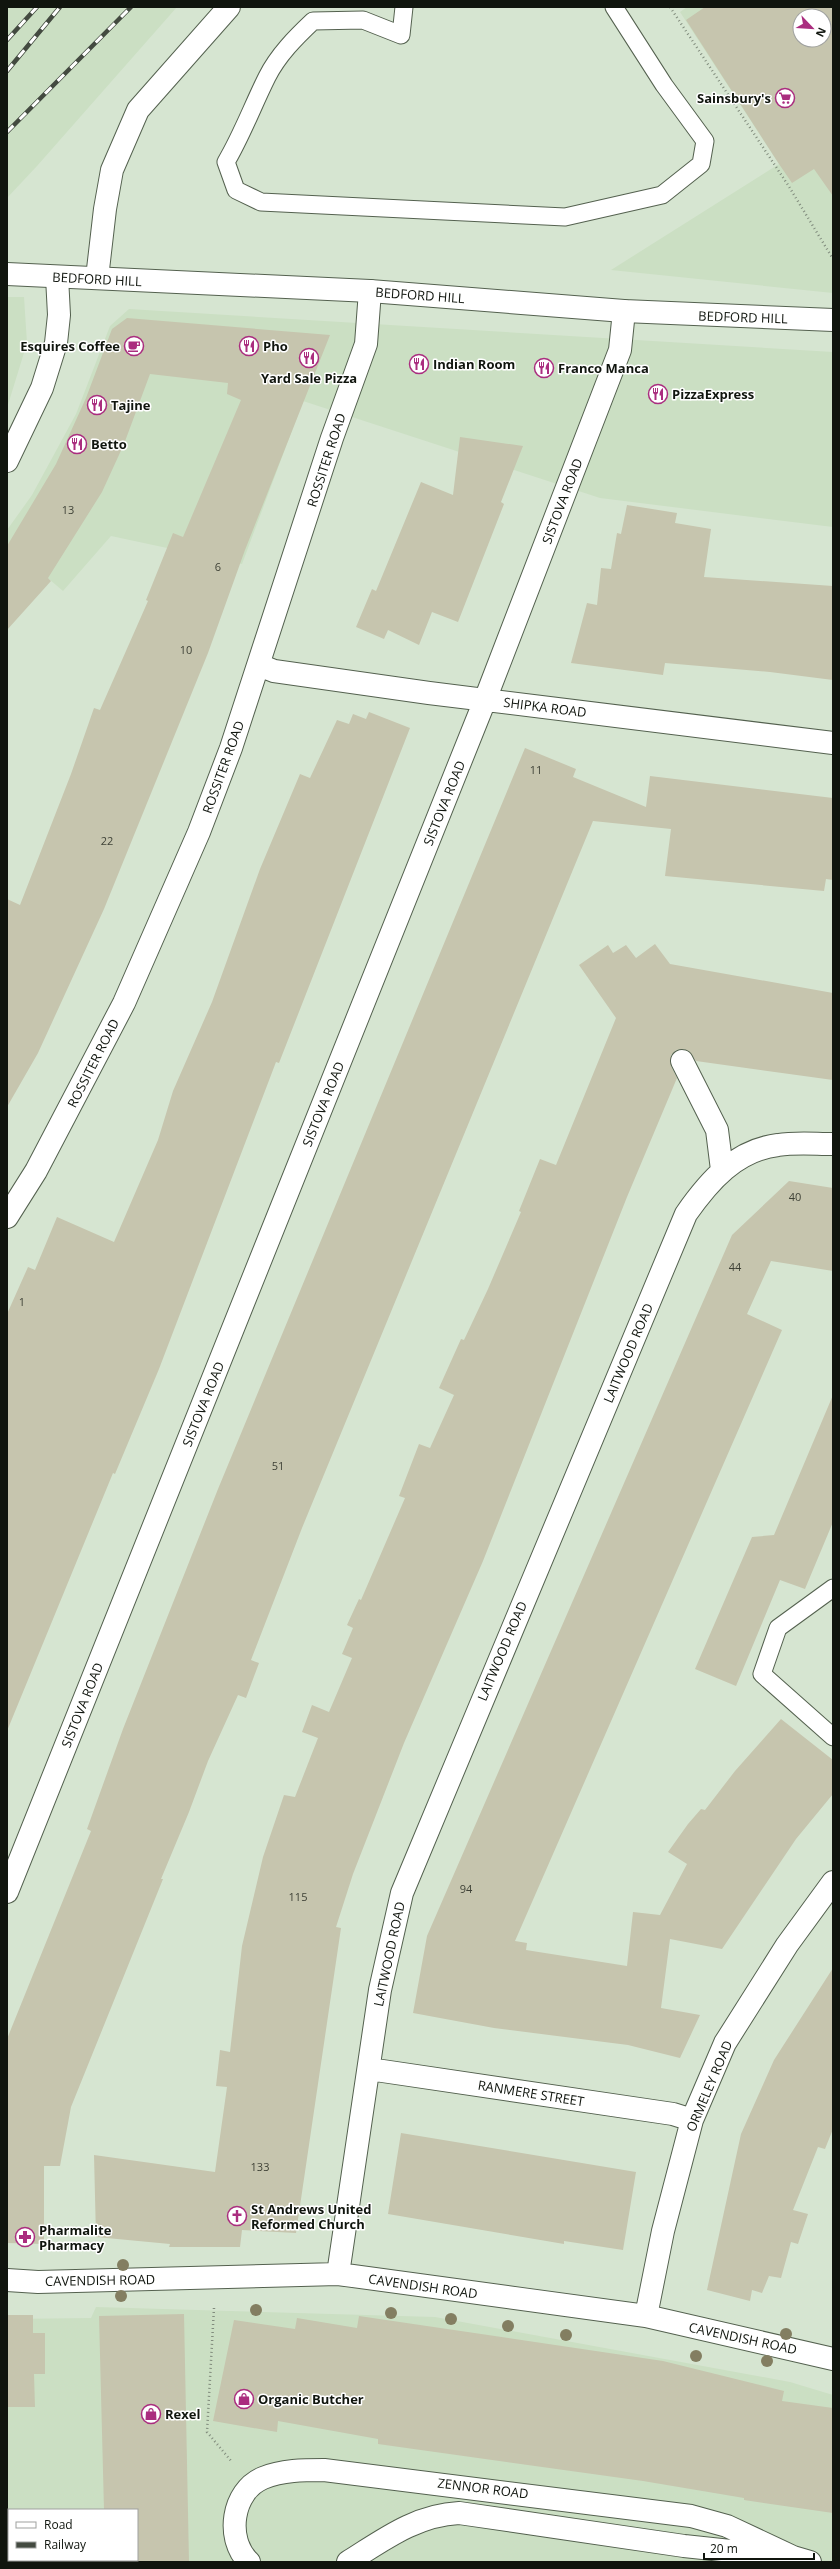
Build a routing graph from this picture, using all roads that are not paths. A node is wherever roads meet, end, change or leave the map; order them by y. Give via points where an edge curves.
1 (229, 7) edge
2 (404, 7) edge
3 (614, 7) edge
4 (7, 274) edge
5 (57, 277) junction
6 (97, 278) junction
7 (370, 291) junction
8 (624, 311) junction
9 (833, 320) edge
10 (7, 461) edge
11 (259, 665) junction
12 (485, 700) junction
13 (833, 743) edge
14 (682, 1061) dead end
15 (833, 1144) edge
16 (722, 1170) junction
17 (7, 1216) edge
18 (833, 1588) edge
19 (833, 1737) edge
20 (833, 1882) edge
21 (7, 1892) edge
22 (369, 2069) junction
23 (692, 2120) junction
24 (338, 2274) junction
25 (7, 2280) edge
26 (646, 2316) junction
27 (833, 2359) edge
28 (802, 2560) edge
29 (249, 2562) edge
30 (348, 2562) edge

1 - 6 street via 138,110 112,170 104,209
2 - 3 lane via 401,35 363,20 313,21 292,40 268,76 226,162 236,190 261,202 565,218 662,195 701,164 705,141 664,85
4 - 5 street, BEDFORD HILL
5 - 6 street, BEDFORD HILL
5 - 10 street via 59,315 56,343 42,388
6 - 7 street, BEDFORD HILL
7 - 8 street, BEDFORD HILL
7 - 11 street, ROSSITER ROAD via 366,344 332,438
8 - 9 street, BEDFORD HILL
8 - 12 street, SISTOVA ROAD via 620,350
11 - 12 street, SHIPKA ROAD via 274,671
11 - 17 street, ROSSITER ROAD via 199,832 124,1003 36,1171
12 - 13 street, SHIPKA ROAD
12 - 21 street, SISTOVA ROAD
14 - 16 street via 717,1130
15 - 16 street, LAITWOOD ROAD via 778,1144 747,1153
16 - 22 street, LAITWOOD ROAD via 703,1189 686,1214 402,1893 380,1990
18 - 19 lane via 778,1628 762,1674
20 - 23 street, ORMELEY ROAD via 787,1945 725,2043
22 - 23 street, RANMERE STREET via 673,2114
22 - 24 street, LAITWOOD ROAD
23 - 26 street, ORMELEY ROAD via 663,2231
24 - 25 street, CAVENDISH ROAD via 38,2282
24 - 26 street, CAVENDISH ROAD
26 - 27 street, CAVENDISH ROAD
28 - 29 street, ZENNOR ROAD via 727,2526 691,2516 324,2470 296,2470 273,2474 251,2486 243,2495 234,2520 238,2546
28 - 30 street, ZENNOR ROAD via 684,2546 459,2513 427,2517 406,2526

